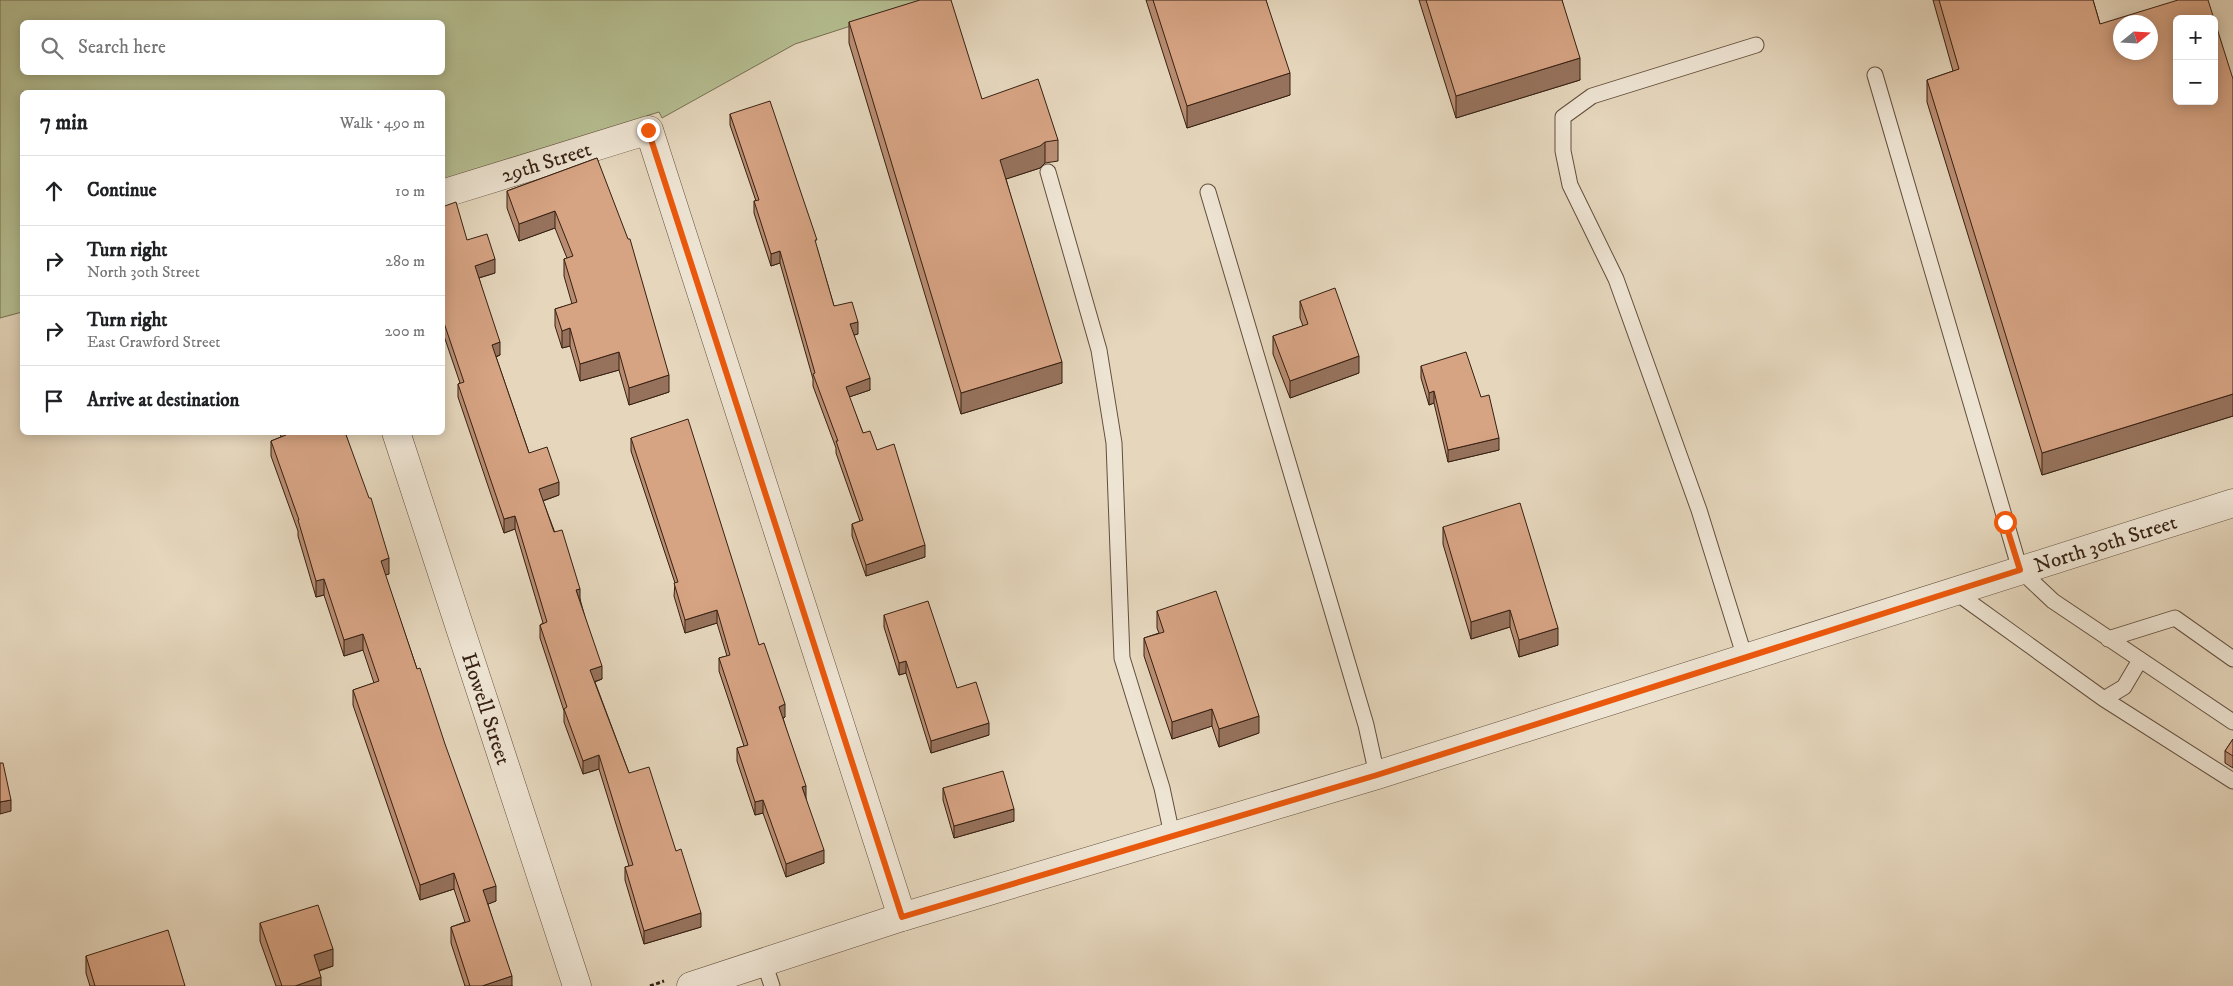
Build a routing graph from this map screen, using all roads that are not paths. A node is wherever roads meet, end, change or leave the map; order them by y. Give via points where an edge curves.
1 (1756, 45) dead end
2 (1875, 75) dead end
3 (1048, 172) dead end
4 (1208, 192) dead end
5 (445, 193) edge
6 (397, 435) edge
7 (2233, 503) edge
8 (2020, 570) junction
9 (1954, 591) junction
10 (2108, 639) junction
11 (1745, 658) junction
12 (2233, 659) edge
13 (2140, 660) junction
14 (2104, 699) junction
15 (2233, 722) edge
16 (1377, 775) junction
17 (2233, 781) edge
18 (1172, 835) junction
19 (902, 917) junction
20 (768, 974) edge
21 (577, 986) edge
22 (691, 986) edge

1 - 11 lane via 1592,96 1563,117 1563,151 1570,185 1616,279 1699,510
2 - 8 lane
3 - 18 lane via 1099,350 1114,442 1122,658 1162,788
4 - 16 lane via 1363,715
5 - 19 street, 29th Street via 648,130
6 - 21 street, Howell Street
7 - 8 street, North 30th Street
8 - 9 street, North 30th Street
8 - 10 lane via 2052,601
9 - 11 street, North 30th Street
9 - 14 lane
10 - 12 lane via 2175,618
10 - 13 lane
11 - 16 street, North 30th Street
13 - 14 lane via 2124,687
13 - 15 lane
14 - 17 lane
16 - 18 street, North 30th Street
18 - 19 street, North 30th Street
19 - 20 street, North 30th Street
20 - 22 street, North 30th Street

